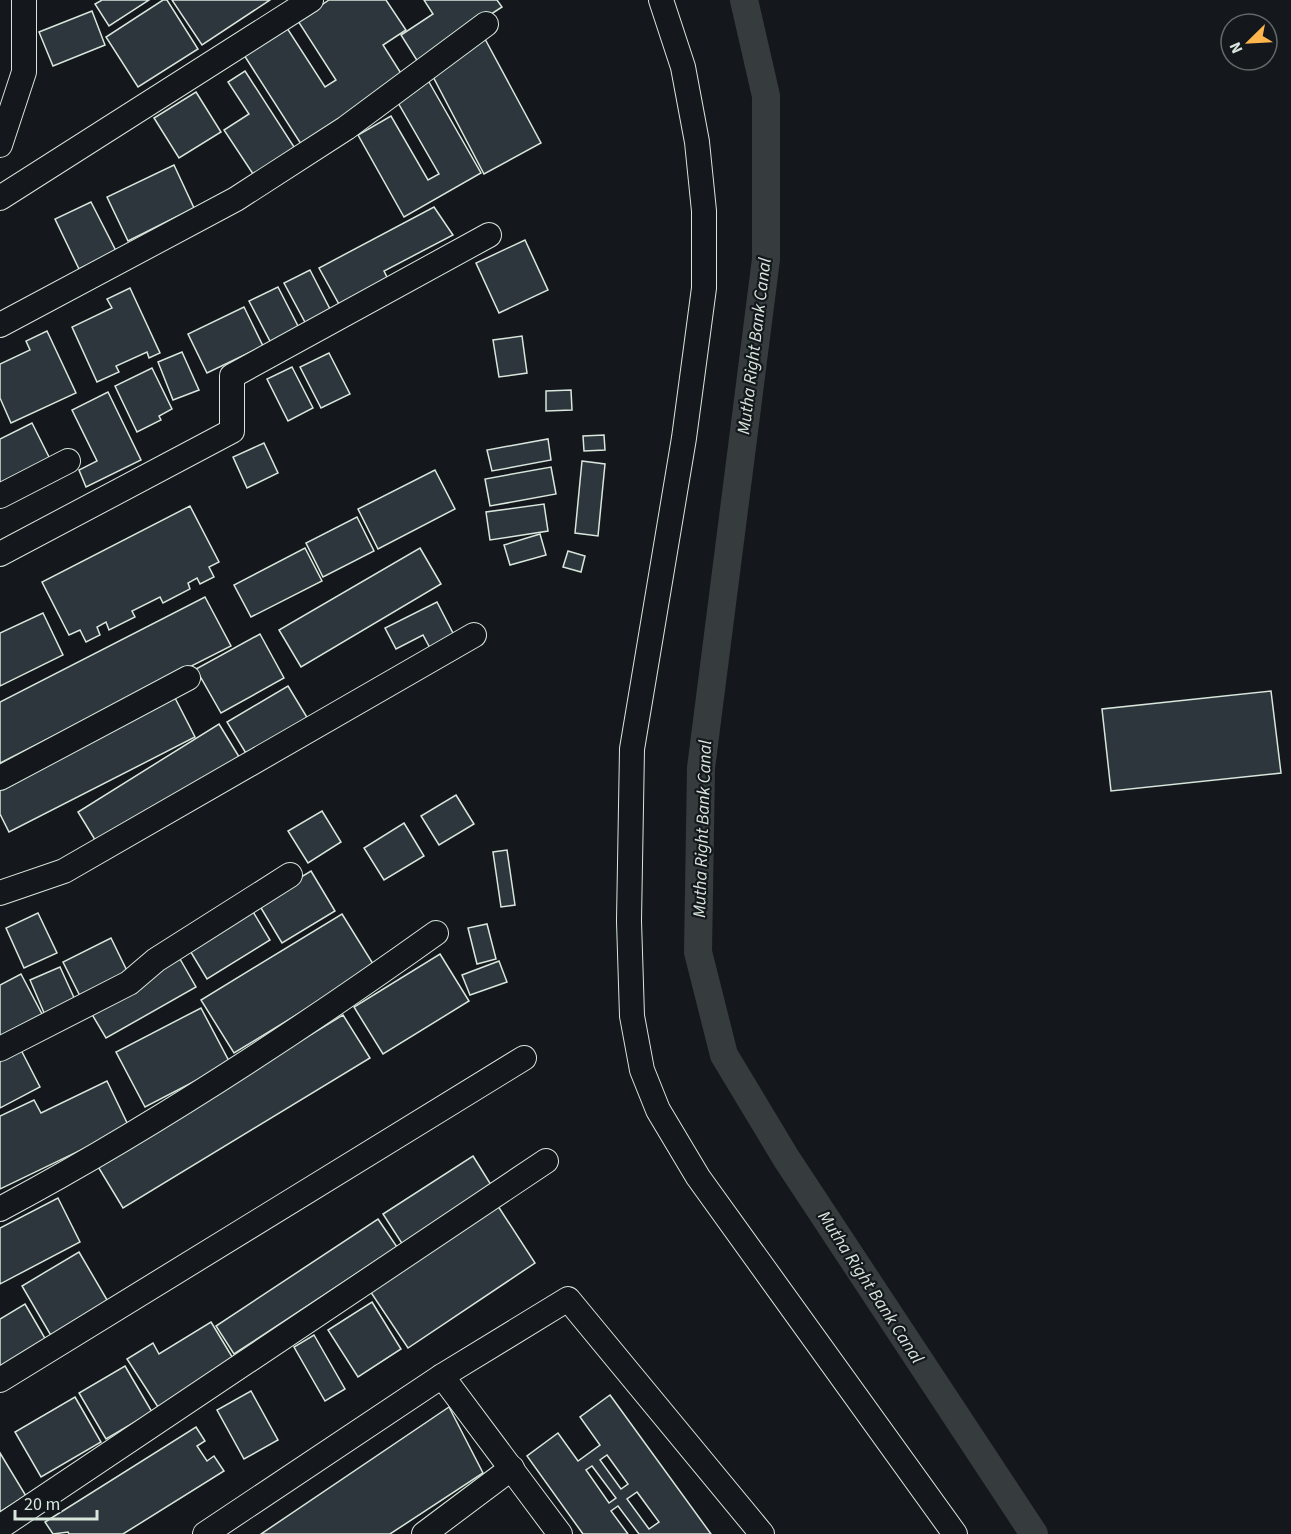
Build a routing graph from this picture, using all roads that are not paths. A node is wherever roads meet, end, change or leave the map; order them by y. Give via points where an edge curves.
1 (24, 0) edge
2 (311, 0) edge
3 (661, 0) edge
4 (486, 24) dead end
5 (0, 145) edge
6 (0, 198) edge
7 (489, 235) dead end
8 (0, 325) edge
9 (68, 461) dead end
10 (0, 496) edge
11 (0, 554) edge
12 (474, 635) dead end
13 (188, 678) dead end
14 (0, 778) edge
15 (290, 875) dead end
16 (0, 893) edge
17 (436, 933) dead end
18 (0, 1049) edge
19 (524, 1058) dead end
20 (546, 1161) dead end
21 (0, 1209) edge
22 (442, 1376) junction
23 (0, 1380) edge
24 (512, 1468) junction
25 (0, 1527) edge
26 (205, 1534) edge
27 (424, 1534) edge
28 (560, 1534) edge
29 (762, 1534) edge
30 (955, 1534) edge

1 - 5 street via 24,72
2 - 6 street
3 - 30 street via 683,67 697,142 704,211 704,288 684,438 632,749 629,921 632,1016 642,1070 658,1110 698,1177
4 - 8 street via 346,128 236,199
7 - 11 street via 232,376 232,431
9 - 10 street
12 - 16 street via 64,871
13 - 14 street
15 - 18 street via 156,960 129,983
17 - 21 street via 308,1024 92,1160
19 - 23 street
20 - 25 street
22 - 24 street
22 - 26 street
22 - 29 street via 568,1299
24 - 27 street
24 - 28 street

